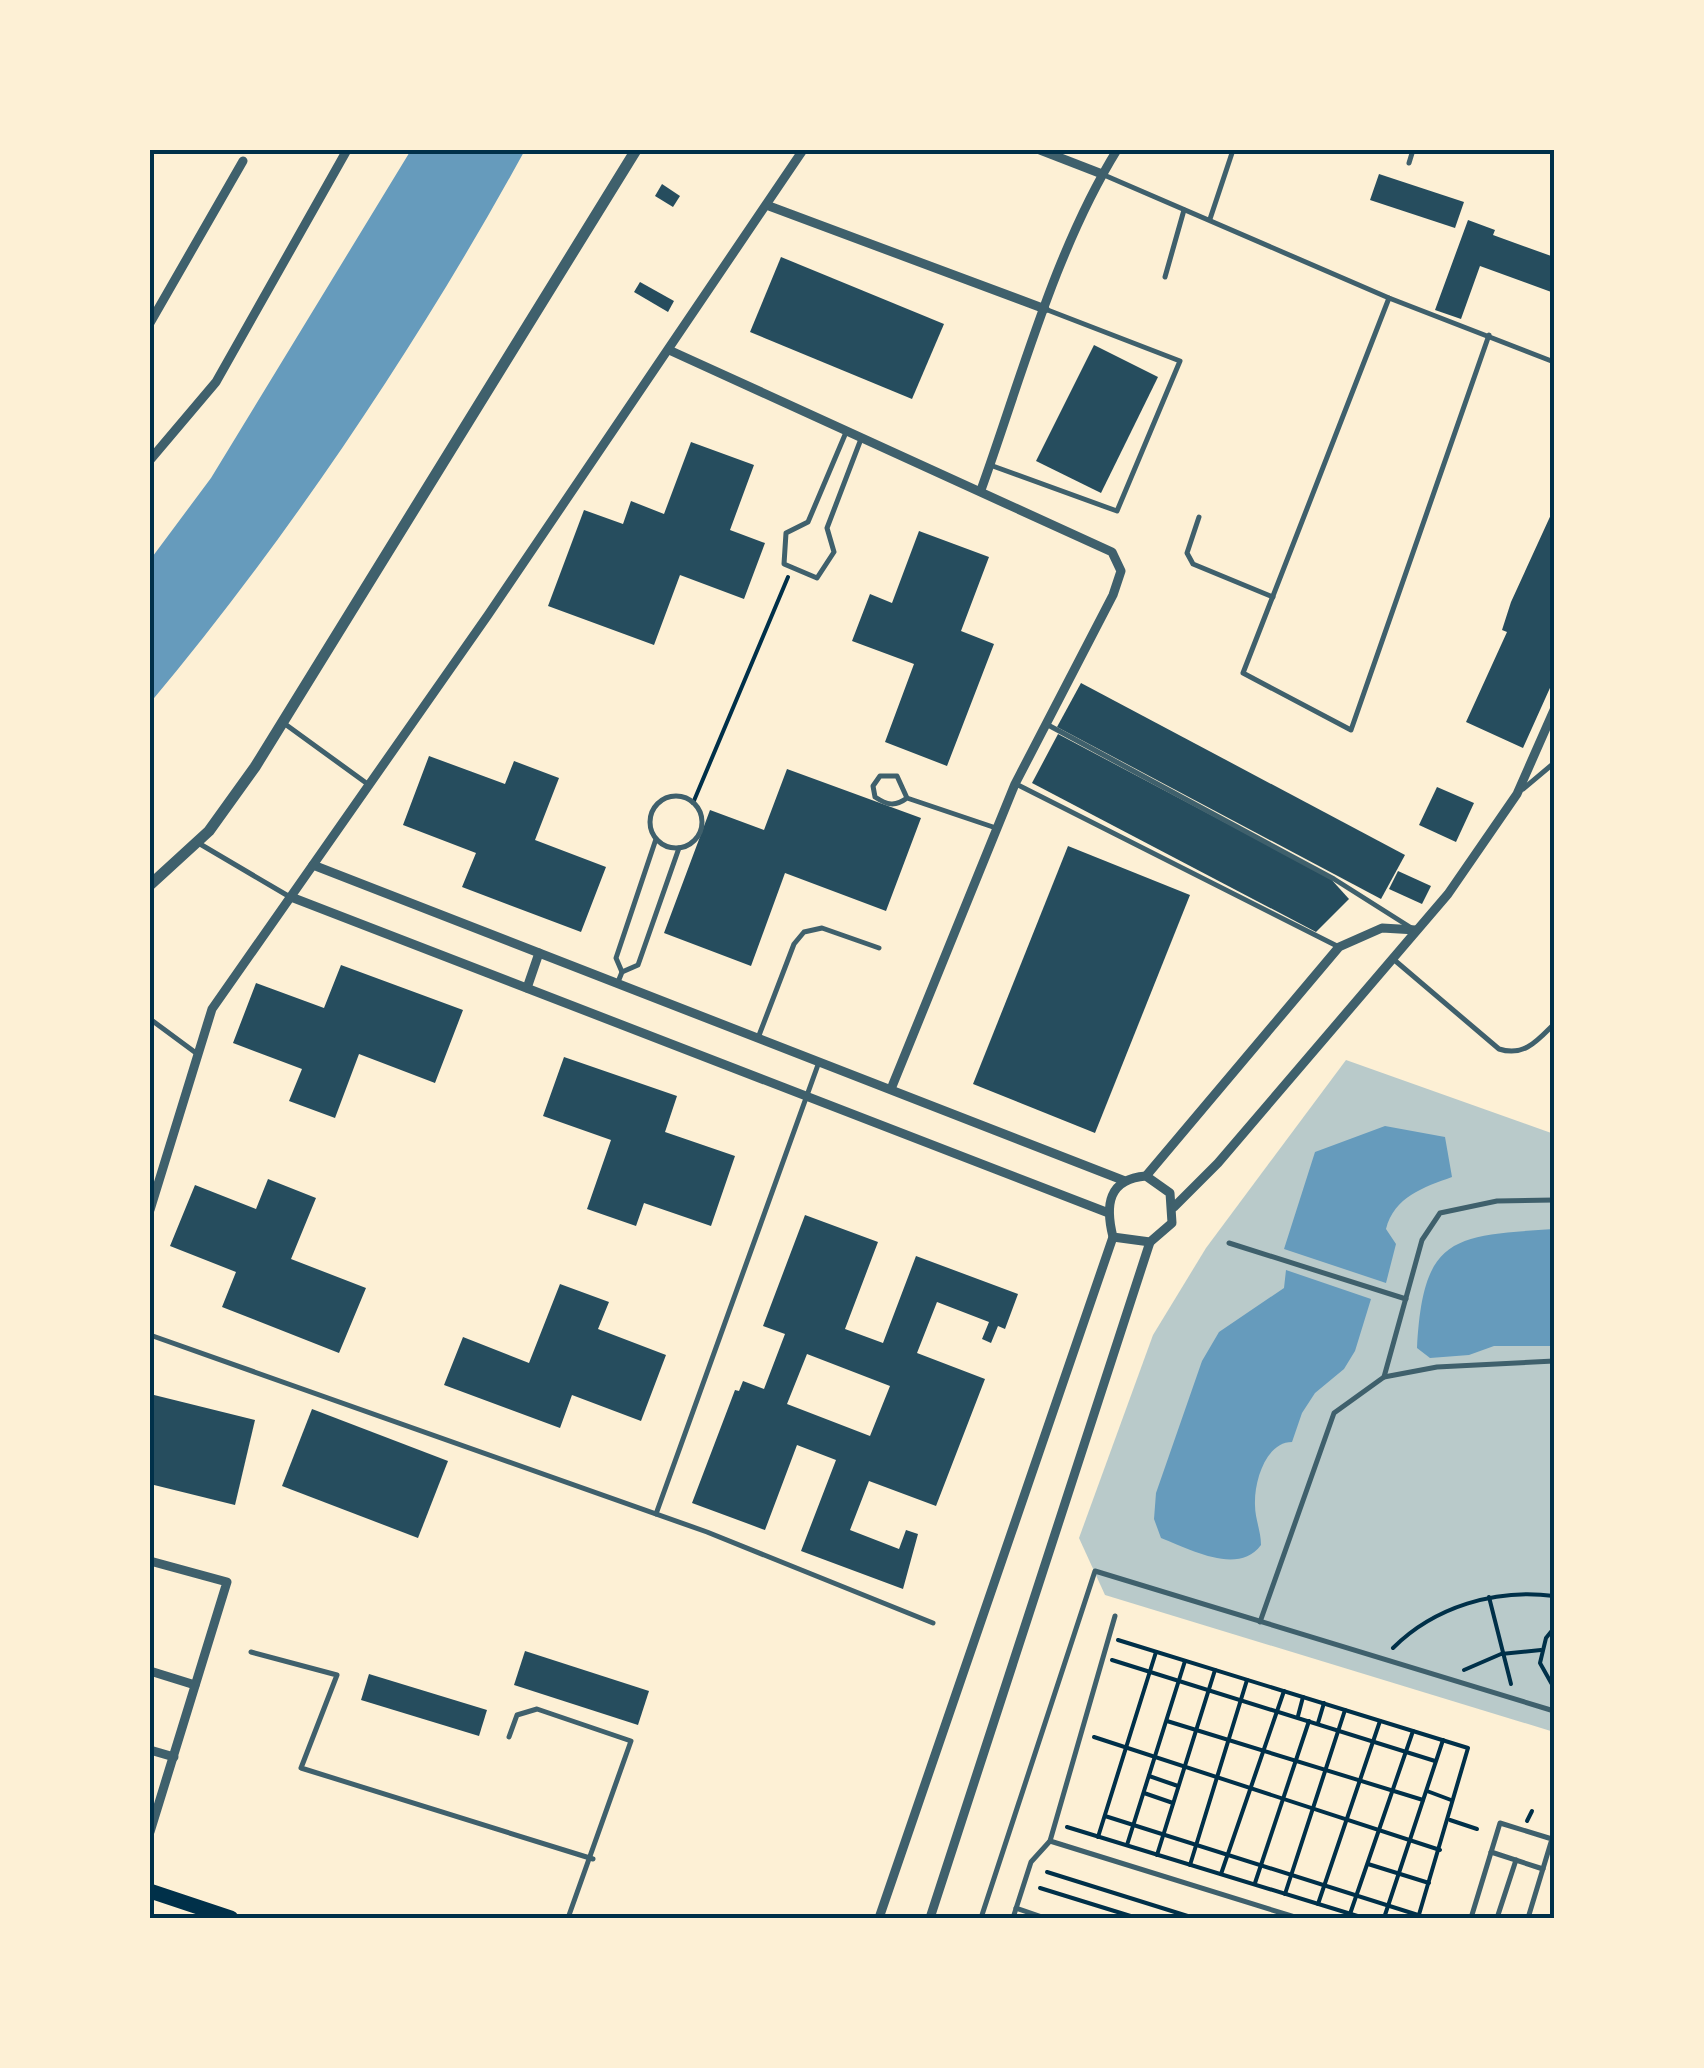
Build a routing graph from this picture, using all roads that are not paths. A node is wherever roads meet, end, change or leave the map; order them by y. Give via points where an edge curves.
1 (347, 150) edge
2 (636, 150) edge
3 (802, 150) edge
4 (1040, 150) edge
5 (1117, 150) edge
6 (1233, 150) edge
7 (1413, 150) edge
8 (243, 161) dead end
9 (1409, 163) dead end
10 (1102, 174) junction
11 (769, 206) junction
12 (1184, 210) junction
13 (1210, 219) junction
14 (1164, 277) dead end
15 (1390, 298) junction
16 (1045, 309) junction
17 (150, 323) edge
18 (1489, 335) junction
19 (669, 350) junction
20 (1554, 362) edge
21 (847, 430) junction
22 (862, 436) junction
23 (150, 460) edge
24 (990, 464) junction
25 (981, 490) junction
26 (1199, 517) dead end
27 (1273, 597) junction
28 (1554, 710) edge
29 (282, 722) junction
30 (1045, 724) junction
31 (1554, 763) edge
32 (1014, 784) junction
33 (369, 786) junction
34 (1517, 794) junction
35 (907, 798) junction
36 (996, 828) junction
37 (656, 839) junction
38 (198, 842) junction
39 (679, 848) junction
40 (314, 865) junction
41 (150, 886) edge
42 (291, 897) junction
43 (1416, 930) junction
44 (1339, 947) junction
45 (879, 948) dead end
46 (539, 953) junction
47 (1392, 958) junction
48 (622, 972) junction
49 (617, 983) junction
50 (527, 988) junction
51 (150, 1019) edge
52 (1554, 1024) edge
53 (758, 1038) junction
54 (198, 1054) junction
55 (819, 1062) junction
56 (890, 1090) junction
57 (806, 1096) junction
58 (1146, 1176) junction
59 (1125, 1181) junction
60 (154, 1183) edge
61 (1554, 1200) edge
62 (1174, 1207) junction
63 (150, 1210) edge
64 (1106, 1212) junction
65 (1112, 1237) junction
66 (1150, 1242) junction
67 (1230, 1243) dead end
68 (1406, 1299) junction
69 (150, 1335) edge
70 (1554, 1360) edge
71 (1384, 1377) junction
72 (656, 1514) junction
73 (150, 1561) edge
74 (1115, 1616) dead end
75 (1260, 1622) junction
76 (932, 1624) dead end
77 (251, 1652) dead end
78 (150, 1672) edge
79 (195, 1685) junction
80 (1554, 1712) edge
81 (509, 1737) dead end
82 (150, 1750) edge
83 (174, 1756) junction
84 (150, 1832) edge
85 (1050, 1840) junction
86 (1491, 1852) junction
87 (593, 1859) junction
88 (1516, 1860) junction
89 (1543, 1869) junction
90 (150, 1892) edge
91 (1016, 1908) junction
92 (231, 1918) edge
93 (568, 1918) edge
94 (879, 1918) edge
95 (930, 1918) edge
96 (982, 1918) edge
97 (1013, 1918) edge
98 (1045, 1918) edge
99 (1298, 1918) edge
100 (1471, 1918) edge
101 (1498, 1918) edge
102 (1528, 1918) edge

1 - 23 street via 216,382
2 - 29 street
3 - 11 street
4 - 10 street
5 - 10 street
6 - 13 lane
7 - 9 lane
8 - 17 street
10 - 12 lane
10 - 16 street
11 - 16 street
11 - 19 street
12 - 13 lane
12 - 14 lane
13 - 15 lane
15 - 18 lane
15 - 27 lane
16 - 24 street
16 - 24 lane via 1180,361 1116,511
18 - 20 lane
18 - 27 lane via 1351,730 1243,673
19 - 21 street
19 - 33 street
21 - 22 street
21 - 22 lane via 808,522 786,533 784,564 791,569 817,578 834,552 827,528
22 - 25 street
24 - 25 street
25 - 30 street via 1112,552 1121,571
26 - 27 lane via 1187,553 1193,564
28 - 34 street
29 - 33 lane
29 - 38 street
30 - 32 street
30 - 43 lane via 1334,878
31 - 34 lane
32 - 36 street
32 - 44 lane
33 - 40 street
34 - 43 street
35 - 35 lane via 897,776 880,776 872,786 885,804
35 - 36 lane
36 - 56 street
37 - 39 lane
37 - 39 lane via 651,814 661,800 678,796 693,803 701,826
37 - 48 lane via 616,958
38 - 41 street
38 - 42 lane
39 - 48 lane via 638,965
40 - 42 street
40 - 46 street
42 - 50 street
42 - 54 street via 212,1009
43 - 44 street via 1382,928
43 - 47 street
44 - 58 street
45 - 53 lane via 822,928 804,932
46 - 49 street
46 - 50 street
47 - 52 lane via 1498,1049 1527,1049
47 - 62 street
48 - 49 lane
49 - 53 street
50 - 57 street
51 - 54 lane
53 - 55 street
54 - 60 street
55 - 56 street
55 - 57 lane
56 - 59 street
57 - 64 street
57 - 72 lane
58 - 59 street
58 - 62 street via 1160,1182
59 - 64 street via 1109,1197
60 - 63 street
61 - 68 lane via 1497,1201 1440,1213 1422,1240
62 - 66 street via 1172,1222
64 - 65 street
65 - 66 street
65 - 94 street
66 - 95 street
67 - 68 lane
68 - 71 lane
69 - 72 lane
70 - 71 lane
71 - 75 lane via 1334,1413
72 - 76 lane
73 - 79 street via 227,1582
74 - 85 lane
75 - 80 lane
75 - 96 lane via 1095,1571
77 - 87 lane via 337,1675 301,1768
78 - 79 street
79 - 83 street
81 - 87 lane via 517,1715 537,1709 632,1741
82 - 83 street
83 - 84 street
85 - 91 lane via 1031,1862
85 - 99 lane
86 - 88 lane
86 - 89 lane via 1500,1823 1552,1839
86 - 100 lane
87 - 93 lane
88 - 89 lane
88 - 101 lane
89 - 102 lane
90 - 92 highway
91 - 97 lane
91 - 98 lane

